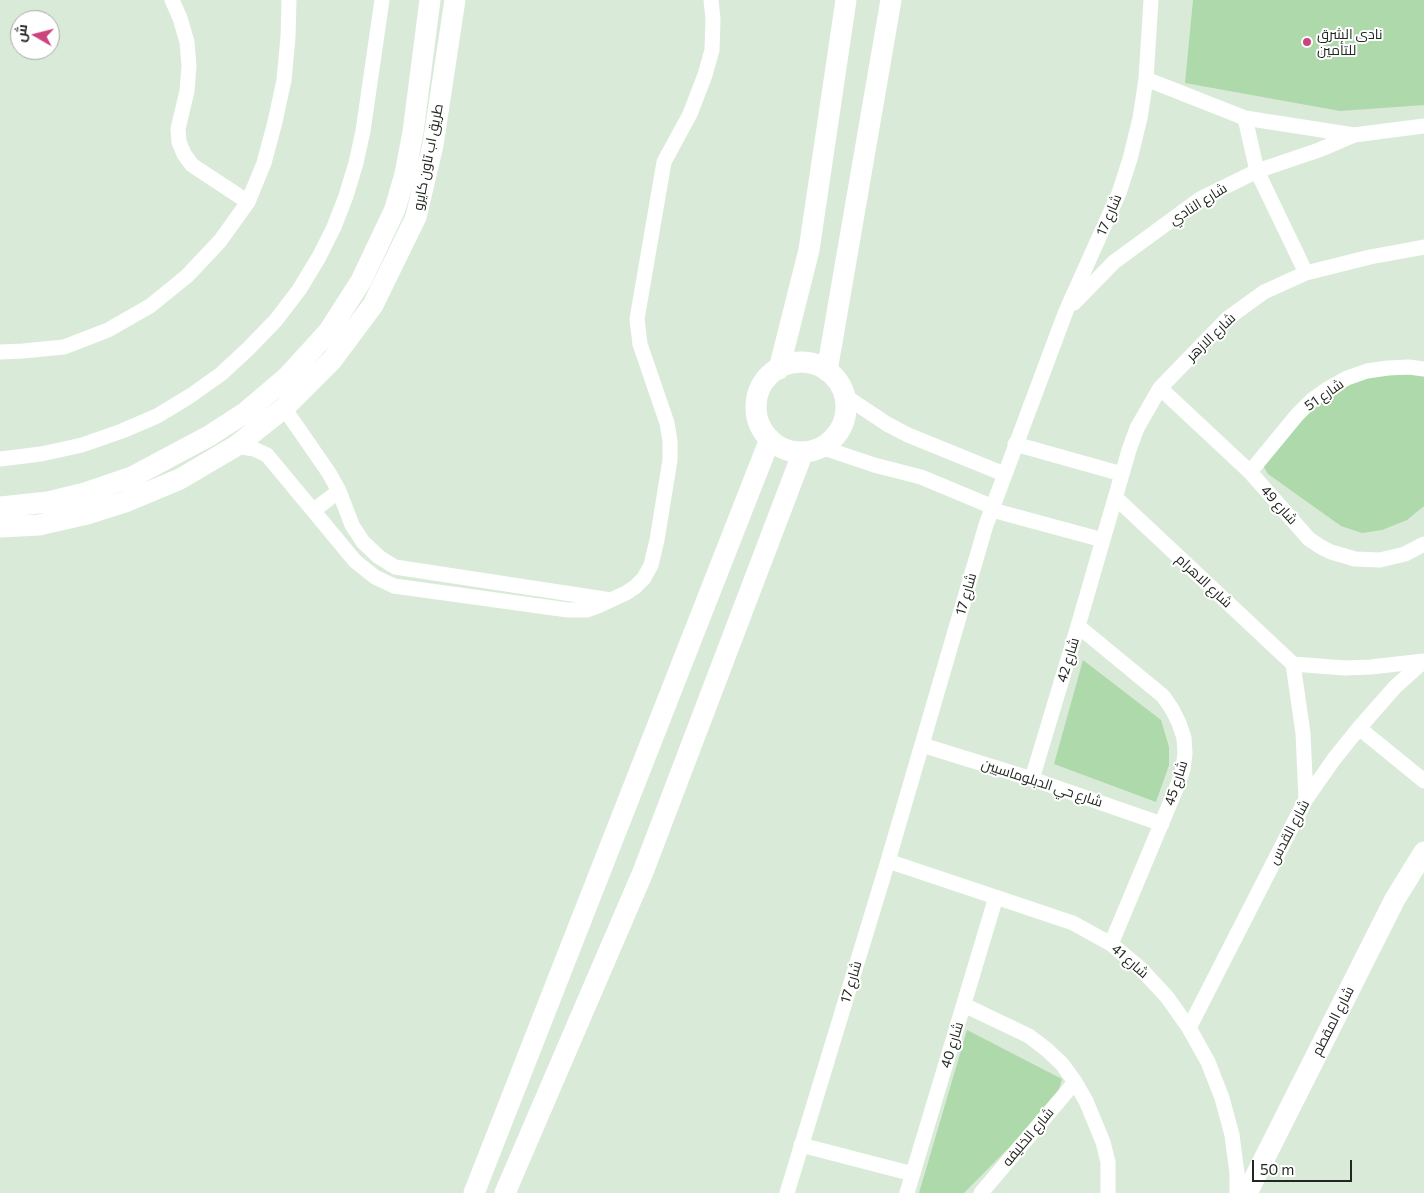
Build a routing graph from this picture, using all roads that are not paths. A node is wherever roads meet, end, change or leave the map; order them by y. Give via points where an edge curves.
1 (172, 0) edge
2 (289, 0) edge
3 (382, 0) edge
4 (430, 0) edge
5 (455, 0) edge
6 (711, 0) edge
7 (846, 0) edge
8 (890, 0) edge
9 (1151, 0) edge
10 (423, 47) junction
11 (1146, 78) junction
12 (1245, 118) junction
13 (1424, 126) edge
14 (1354, 134) junction
15 (432, 145) junction
16 (1256, 171) junction
17 (248, 202) junction
18 (1424, 247) edge
19 (1306, 273) junction
20 (1066, 311) junction
21 (0, 352) edge
22 (778, 369) junction
23 (1424, 369) edge
24 (827, 371) junction
25 (1160, 388) junction
26 (845, 396) junction
27 (284, 408) junction
28 (222, 427) junction
29 (770, 439) junction
30 (1015, 444) junction
31 (236, 446) junction
32 (812, 450) junction
33 (0, 458) edge
34 (1250, 472) junction
35 (1004, 474) junction
36 (1122, 474) junction
37 (339, 491) junction
38 (1116, 498) junction
39 (0, 507) edge
40 (993, 508) junction
41 (314, 510) junction
42 (0, 527) edge
43 (1102, 540) junction
44 (1424, 544) edge
45 (506, 585) junction
46 (611, 600) junction
47 (505, 602) junction
48 (1078, 626) junction
49 (1424, 661) edge
50 (1293, 664) junction
51 (1359, 728) junction
52 (922, 745) junction
53 (1032, 779) junction
54 (1424, 781) edge
55 (1306, 799) junction
56 (1162, 824) junction
57 (1424, 852) edge
58 (888, 861) junction
59 (996, 896) junction
60 (1111, 944) junction
61 (964, 1005) junction
62 (1189, 1028) junction
63 (1076, 1082) junction
64 (801, 1145) junction
65 (913, 1174) junction
66 (1254, 1188) edge
67 (474, 1193) edge
68 (505, 1193) edge
69 (787, 1193) edge
70 (908, 1193) edge
71 (981, 1193) edge
72 (1108, 1193) edge
73 (1237, 1193) edge

1 - 17 street via 180,18 189,66 187,92 178,129 179,142 192,165
2 - 17 street via 284,80 276,122
3 - 33 street via 363,130 346,196 319,257 276,320 221,374 156,416 82,445 42,454
4 - 10 main road, طريق اب تاون كايرو
5 - 15 main road, طريق اب تاون كايرو
6 - 46 street via 712,50 690,114 664,162 637,319 640,344 670,440 658,540 644,578
7 - 22 main road via 809,250
8 - 24 main road
9 - 11 street, شارع 17
10 - 15 main road via 432,54 428,117
10 - 28 main road, طريق اب تاون كايرو via 413,132 402,183 395,209 361,280 329,330 287,377 246,412
11 - 12 street, شارع النادي
11 - 20 street, شارع 17 via 1138,126 1119,193
12 - 14 street, شارع النادي
12 - 16 street
13 - 14 street, شارع النادي
14 - 16 street, شارع النادي via 1319,150
15 - 27 main road, طريق اب تاون كايرو via 416,217 373,305 332,360
16 - 19 street
16 - 20 street, شارع النادي via 1200,199 1172,219 1114,262
17 - 21 street via 220,242 150,306 108,330 64,347
18 - 19 street, شارع الازهر
19 - 25 street, شارع الازهر via 1264,292 1228,318
20 - 30 street, شارع 17
22 - 24 main road via 803,362
22 - 29 main road via 765,381 758,398 760,424
23 - 34 street, شارع 51 via 1409,367 1367,371 1329,388 1297,415
24 - 26 main road
25 - 34 street, شارع 49
25 - 36 street, شارع الازهر via 1137,428
26 - 32 main road via 842,426 830,442
26 - 35 street via 908,435
27 - 31 main road, طريق اب تاون كايرو
27 - 37 street
28 - 31 main road
28 - 39 main road, طريق اب تاون كايرو via 132,477 48,502
29 - 32 main road via 785,449
29 - 67 main road
30 - 35 street, شارع 17
30 - 36 street
31 - 41 street via 268,455
31 - 42 main road, طريق اب تاون كايرو via 180,479 125,502 39,525
32 - 40 street via 921,477
32 - 68 main road via 642,872
34 - 44 street, شارع 49 via 1309,539 1331,552 1355,560 1380,560 1405,554
35 - 40 street, شارع 17
36 - 38 street, شارع الازهر
37 - 41 street
37 - 45 street via 352,525 363,542 394,567
38 - 43 street, شارع الازهر
38 - 50 street, شارع الاهرام
40 - 43 street
40 - 52 street, شارع 17
41 - 47 street via 355,561 375,577 394,586
43 - 48 street, شارع 42
45 - 46 street
45 - 47 street
46 - 47 street via 587,610
48 - 53 street, شارع 42
48 - 56 street, شارع 45 via 1163,696 1179,723 1184,746 1183,769
49 - 50 street via 1345,668
49 - 51 street, شارع القدس via 1395,687
50 - 55 street via 1303,733
51 - 54 street
51 - 55 street, شارع القدس
52 - 53 street, شارع حي الدبلوماسيين
52 - 58 street, شارع 17
53 - 56 street, شارع حي الدبلوماسيين
55 - 62 street, شارع القدس
56 - 60 street, شارع 45
57 - 66 main road, شارع المقطم via 1395,899
58 - 59 street, شارع 41
58 - 64 street, شارع 17
59 - 60 street, شارع 41 via 1074,923
59 - 61 street, شارع 40
60 - 62 street, شارع 41 via 1147,976
61 - 63 street via 1029,1036 1062,1064
61 - 65 street, شارع 40
62 - 73 street, شارع 41 via 1208,1062 1222,1098 1232,1135
63 - 71 street, شارع الخليفه
63 - 72 street via 1103,1142 1108,1162
64 - 65 street
64 - 69 street, شارع 17
65 - 70 street, شارع 40

